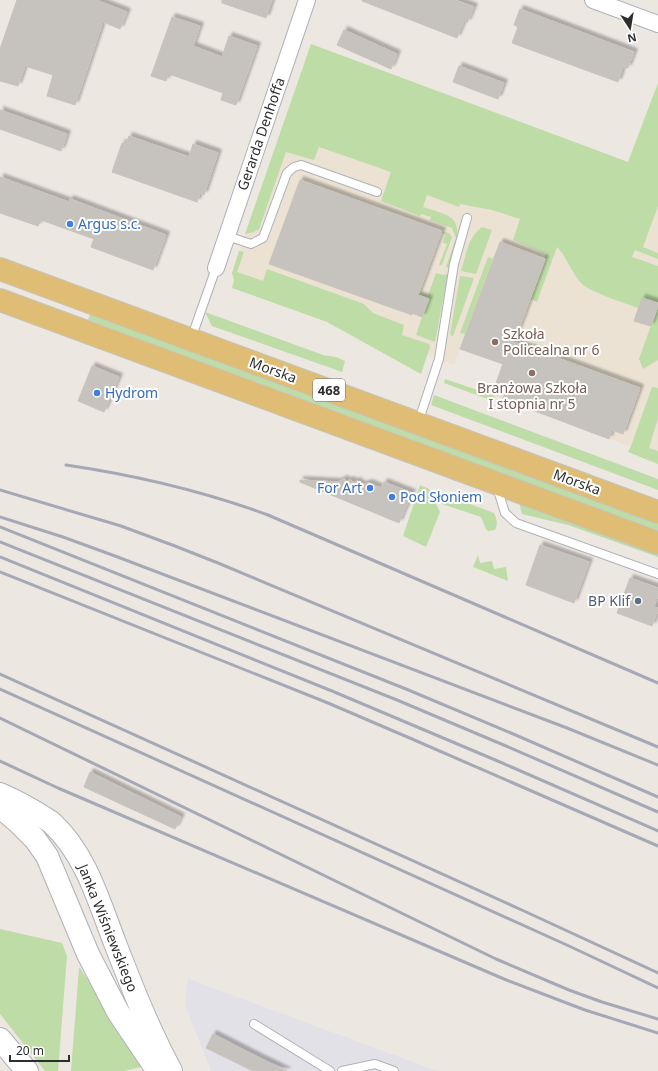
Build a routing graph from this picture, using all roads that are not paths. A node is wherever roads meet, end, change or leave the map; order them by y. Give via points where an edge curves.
1 (307, 0) edge
2 (593, 0) edge
3 (658, 24) edge
4 (377, 192) dead end
5 (467, 218) dead end
6 (227, 236) junction
7 (216, 268) joint
8 (0, 269) edge
9 (0, 300) edge
10 (190, 339) junction
11 (418, 423) junction
12 (495, 482) junction
13 (658, 512) edge
14 (658, 543) edge
15 (658, 574) edge
16 (0, 794) edge
17 (0, 807) edge
18 (254, 1024) dead end
19 (0, 1039) edge
20 (27, 1071) edge
21 (158, 1071) edge
22 (171, 1071) edge
23 (330, 1071) edge
24 (342, 1071) edge
25 (394, 1071) edge

1 - 6 street, Gerarda Denhoffa
2 - 3 street
4 - 6 lane via 301,165 294,167 287,173 263,238 251,244
5 - 11 lane via 454,264 439,359
6 - 7 street, Gerarda Denhoffa
7 - 10 lane
8 - 10 main road, Morska / 468
9 - 12 main road, Morska / 468
10 - 11 main road, Morska / 468
11 - 13 main road, Morska / 468
12 - 14 main road, Morska / 468
12 - 15 lane via 505,513 516,523
16 - 22 main road, Janka Wiśniewskiego via 19,802 52,823 82,861 138,1001
17 - 21 main road, Janka Wiśniewskiego via 35,839 47,856 88,954 118,1012
18 - 23 lane
19 - 20 main road
24 - 25 lane via 375,1064

